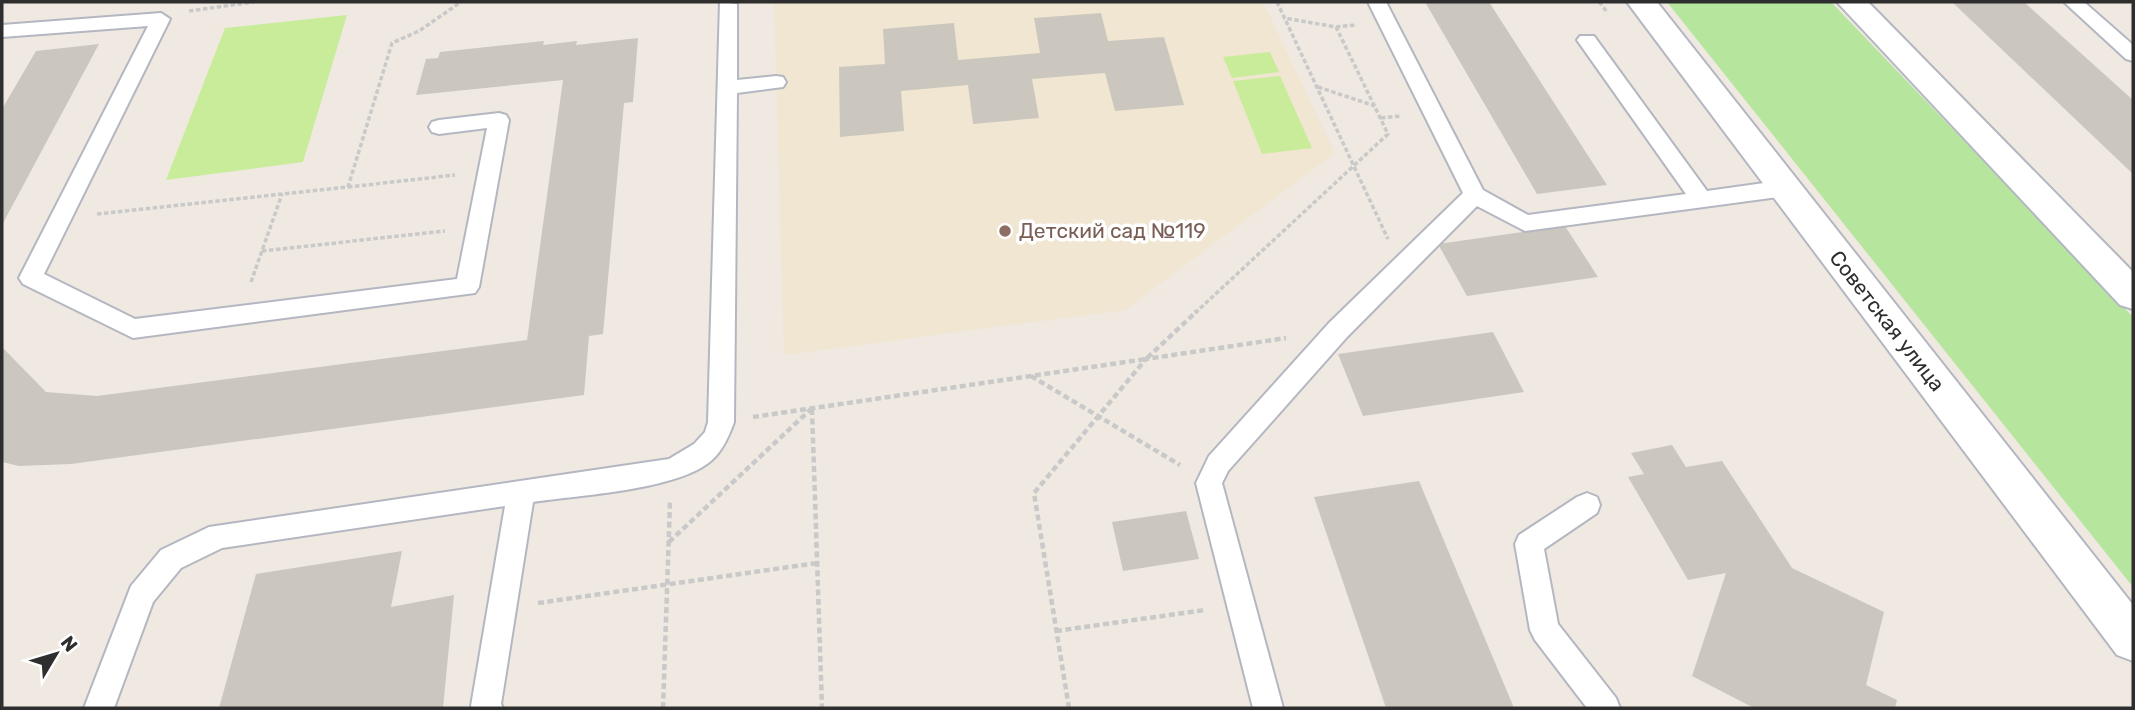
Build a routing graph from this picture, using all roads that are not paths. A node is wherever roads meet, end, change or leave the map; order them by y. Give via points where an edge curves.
1 (1377, 2) edge
2 (1642, 2) edge
3 (1852, 2) edge
4 (2073, 2) edge
5 (728, 4) dead end
6 (2, 31) edge
7 (1587, 40) dead end
8 (2133, 55) edge
9 (776, 82) dead end
10 (727, 87) junction
11 (439, 127) dead end
12 (1784, 188) junction
13 (1475, 195) junction
14 (1701, 199) junction
15 (2133, 295) edge
16 (521, 492) junction
17 (1587, 505) dead end
18 (2133, 640) edge
19 (99, 708) edge
20 (488, 708) edge
21 (1268, 708) edge
22 (1605, 708) edge

1 - 13 lane
2 - 12 street, Советская улица
3 - 15 street
4 - 8 lane
5 - 10 lane
6 - 11 lane via 161,19 31,278 133,329 467,287 499,120
7 - 14 lane
9 - 10 lane
10 - 16 lane via 718,435 709,449 672,470
12 - 14 lane
12 - 18 street, Советская улица
13 - 14 lane via 1525,223
13 - 21 lane via 1338,330 1218,464 1209,483
16 - 19 lane via 219,536 171,559 141,595
16 - 20 lane
17 - 22 lane via 1529,544 1545,630

